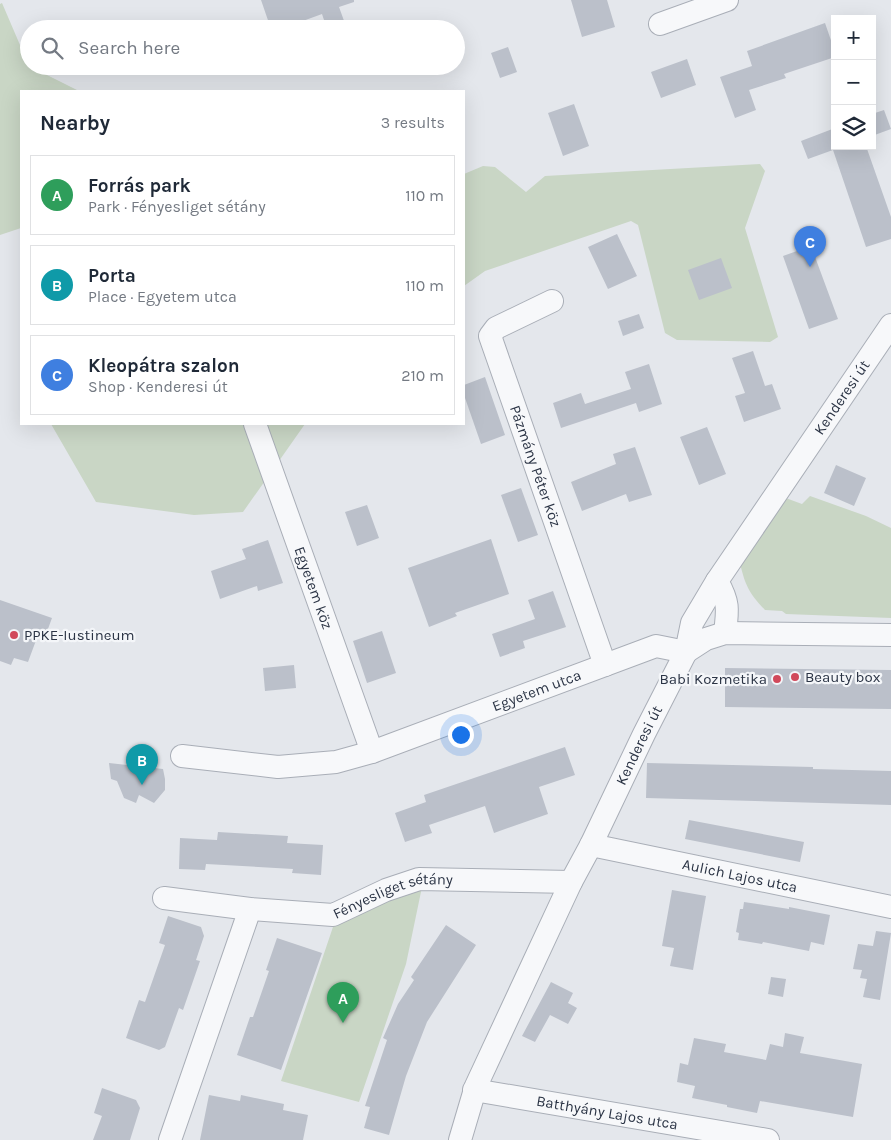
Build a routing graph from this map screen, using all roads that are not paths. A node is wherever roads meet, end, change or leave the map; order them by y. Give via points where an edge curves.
1 (726, 0) edge
2 (660, 24) dead end
3 (552, 301) dead end
4 (891, 325) edge
5 (255, 425) edge
6 (717, 581) junction
7 (725, 633) junction
8 (891, 635) edge
9 (686, 652) junction
10 (604, 665) junction
11 (372, 752) junction
12 (182, 756) dead end
13 (591, 845) junction
14 (571, 882) junction
15 (164, 898) dead end
16 (891, 907) edge
17 (250, 909) junction
18 (474, 1090) junction
19 (170, 1140) edge
20 (460, 1140) edge
21 (768, 1140) edge

1 - 2 street
3 - 10 street, Pázmány Péter köz via 496,328 490,336
4 - 6 street, Kenderesi út
5 - 11 street, Egyetem köz
6 - 7 street via 728,609
6 - 9 street, Kenderesi út via 692,623
7 - 8 street
7 - 9 street via 706,639
9 - 10 street, Egyetem utca via 656,646
9 - 13 street, Kenderesi út
10 - 11 street, Egyetem utca
11 - 12 street, Egyetem utca via 336,762 278,767
13 - 14 street, Kenderesi út
13 - 16 street, Aulich Lajos utca
14 - 17 street, Fényesliget sétány via 419,878 332,915
14 - 18 street, Kenderesi út
15 - 17 street, Fényesliget sétány
17 - 19 street
18 - 20 street, Kenderesi út
18 - 21 street, Batthyány Lajos utca

